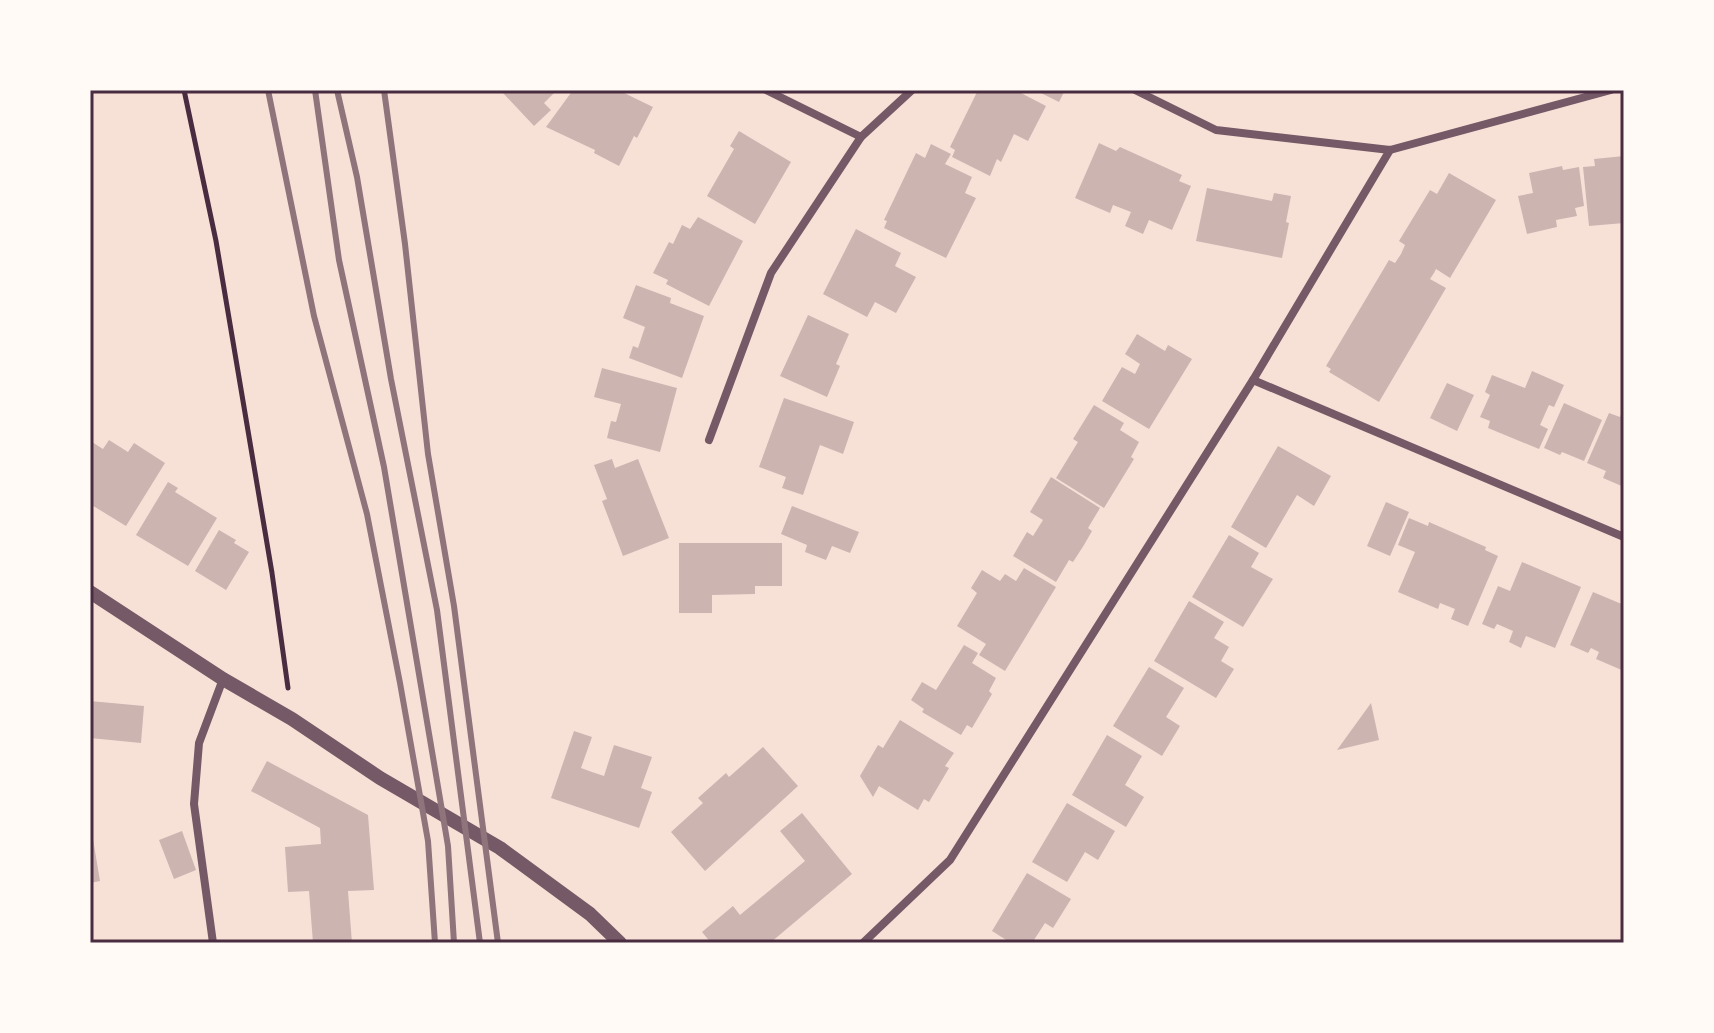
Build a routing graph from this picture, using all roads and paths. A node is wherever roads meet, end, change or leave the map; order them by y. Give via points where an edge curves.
1 (184, 90) edge
2 (766, 90) edge
3 (912, 90) edge
4 (1135, 90) edge
5 (1611, 90) edge
6 (861, 137) junction
7 (1390, 150) junction
8 (1253, 380) junction
9 (709, 440) dead end
10 (1624, 537) edge
11 (90, 592) edge
12 (223, 679) junction
13 (292, 719) junction
14 (213, 943) edge
15 (620, 943) edge
16 (863, 943) edge

1 - 13 path via 270,558
2 - 6 street
3 - 6 street
4 - 7 street via 1216,130
5 - 7 street
6 - 9 street via 771,273
7 - 8 street
8 - 10 street
8 - 16 street via 950,860
11 - 12 street
12 - 13 street
12 - 14 street via 199,743 194,804
13 - 15 street via 500,848 590,914

